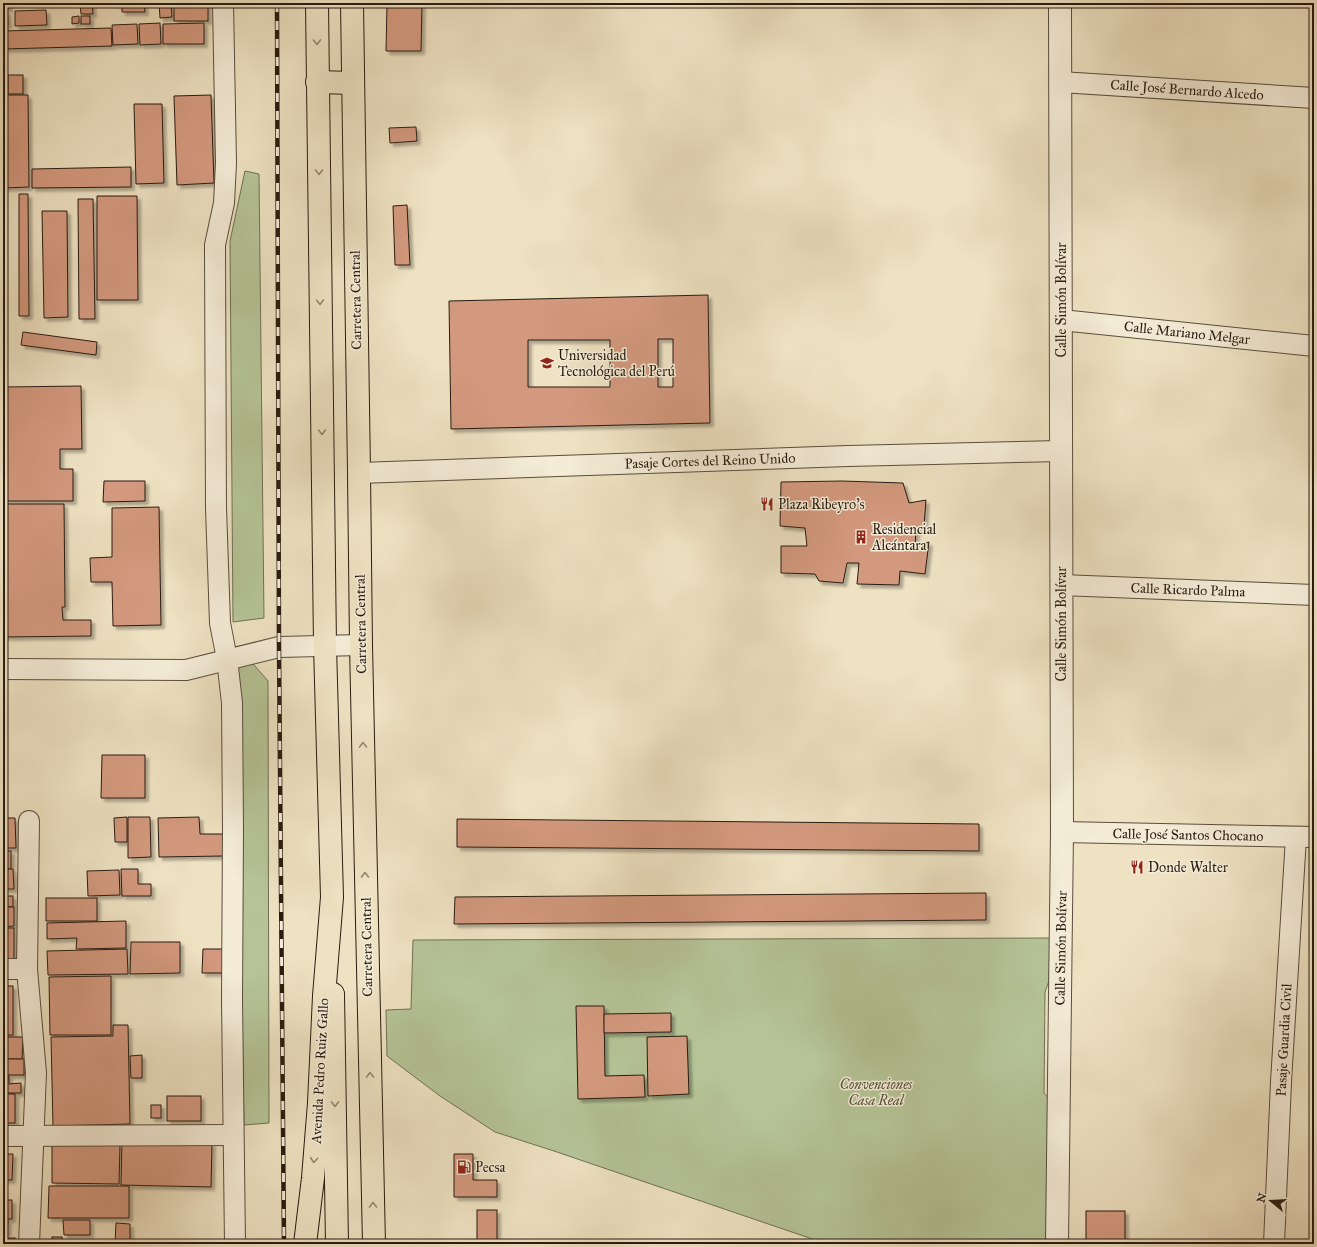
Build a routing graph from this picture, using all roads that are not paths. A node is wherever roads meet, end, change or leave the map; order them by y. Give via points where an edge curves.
1 (223, 3) edge
2 (317, 3) edge
3 (352, 3) edge
4 (1060, 3) edge
5 (317, 82) junction
6 (1060, 82) junction
7 (353, 83) junction
8 (1314, 98) edge
9 (1061, 320) junction
10 (1314, 346) edge
11 (1061, 451) junction
12 (359, 473) junction
13 (1061, 585) junction
14 (1314, 594) edge
15 (360, 645) junction
16 (325, 646) junction
17 (227, 659) junction
18 (3, 669) edge
19 (29, 821) dead end
20 (1062, 832) junction
21 (1305, 837) edge
22 (332, 897) junction
23 (3, 969) edge
24 (27, 969) junction
25 (233, 1135) junction
26 (3, 1136) edge
27 (34, 1136) junction
28 (29, 1244) edge
29 (235, 1244) edge
30 (305, 1244) edge
31 (338, 1244) edge
32 (374, 1244) edge
33 (1057, 1244) edge
34 (1274, 1244) edge

1 - 17 street via 226,163 224,203 215,245 216,492 220,623
2 -> 5 main road
3 - 7 main road, Carretera Central
4 - 6 street, Calle Simón Bolívar
5 - 7 main road
5 -> 16 main road
6 - 8 street, Calle José Bernardo Alcedo
6 - 9 street, Calle Simón Bolívar
7 - 12 main road, Carretera Central
9 - 10 street, Calle Mariano Melgar
9 - 11 street, Calle Simón Bolívar
11 - 12 street, Pasaje Cortes del Reino Unido
11 - 13 street, Calle Simón Bolívar
12 - 15 main road, Carretera Central
13 - 14 street, Calle Ricardo Palma
13 - 20 street, Calle Simón Bolívar
15 - 16 street
32 -> 15 main road, Carretera Central
16 - 17 street via 279,646
16 - 22 main road
17 - 18 street via 186,670
17 - 25 street via 232,703
19 - 24 street
20 - 21 street, Calle José Santos Chocano
20 - 33 street, Calle Simón Bolívar
21 - 34 street, Pasaje Guardia Civil via 1281,1082
22 -> 30 main road, Avenida Pedro Ruiz Gallo via 319,1103
22 -> 31 main road
23 - 24 street
24 - 27 street via 36,1073
25 - 27 street
25 - 29 street
26 - 27 street
27 - 28 street

